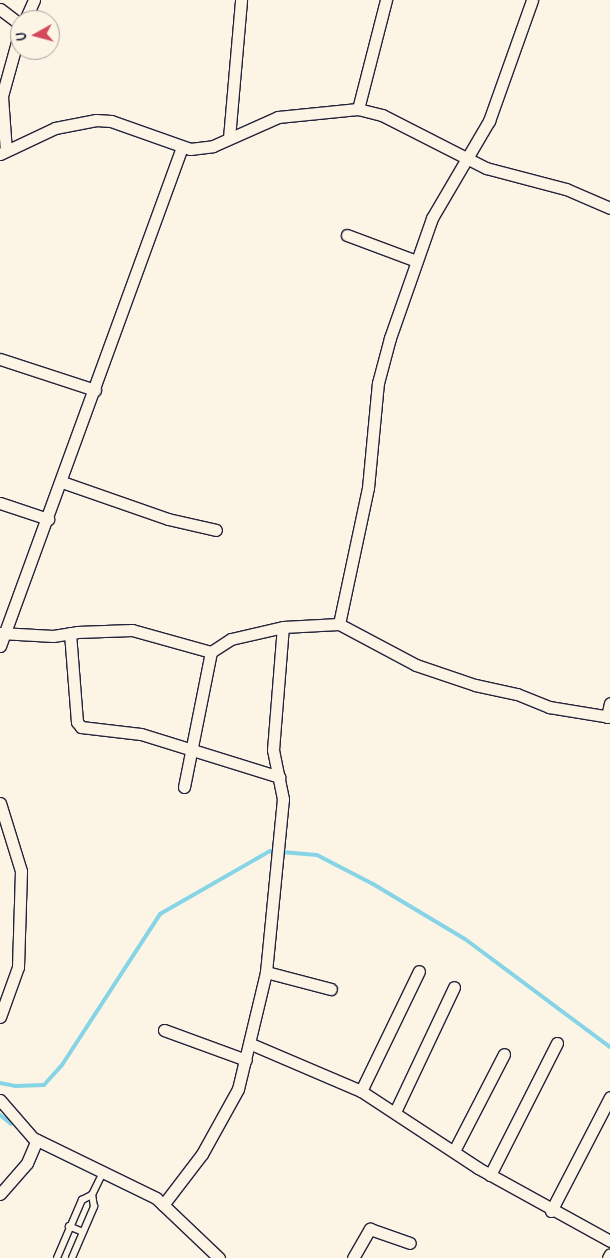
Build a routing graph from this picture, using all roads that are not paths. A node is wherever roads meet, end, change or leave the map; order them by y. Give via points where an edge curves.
1 (241, 0) edge
2 (386, 0) edge
3 (532, 0) edge
4 (12, 60) edge
5 (358, 109) junction
6 (229, 138) junction
7 (182, 147) junction
8 (3, 152) edge
9 (467, 157) junction
10 (610, 208) edge
11 (346, 235) dead end
12 (416, 261) junction
13 (0, 359) edge
14 (95, 390) junction
15 (62, 482) junction
16 (0, 503) edge
17 (48, 519) junction
18 (216, 530) dead end
19 (339, 624) junction
20 (283, 627) junction
21 (70, 633) junction
22 (2, 634) edge
23 (0, 646) edge
24 (211, 652) junction
25 (610, 703) edge
26 (609, 717) edge
27 (189, 751) junction
28 (279, 777) junction
29 (184, 787) dead end
30 (0, 803) edge
31 (3, 822) edge
32 (418, 971) dead end
33 (266, 972) junction
34 (454, 987) dead end
35 (330, 989) dead end
36 (0, 1016) edge
37 (164, 1030) dead end
38 (557, 1043) dead end
39 (251, 1044) junction
40 (504, 1054) dead end
41 (246, 1060) junction
42 (361, 1091) junction
43 (610, 1097) edge
44 (0, 1100) edge
45 (395, 1112) junction
46 (37, 1140) junction
47 (454, 1151) junction
48 (103, 1172) junction
49 (490, 1175) junction
50 (0, 1194) edge
51 (92, 1195) junction
52 (163, 1205) junction
53 (551, 1211) junction
54 (70, 1226) junction
55 (83, 1232) junction
56 (610, 1241) edge
57 (410, 1243) dead end
58 (610, 1254) edge
59 (57, 1258) edge
60 (72, 1258) edge
61 (218, 1258) edge
62 (353, 1258) edge
63 (608, 1258) edge

1 - 6 street
2 - 5 street
3 - 9 street via 489,121
4 - 8 street via 2,96
5 - 6 street via 278,117
5 - 9 street via 382,115
6 - 7 street via 198,149
7 - 8 street via 111,121 96,120 55,128
7 - 14 street
9 - 10 street via 486,168 566,189
9 - 12 street via 432,218
11 - 12 street
12 - 19 street via 378,384 368,488
13 - 14 street
14 - 15 street
15 - 17 street
15 - 18 street via 168,519
16 - 17 street
17 - 22 street
19 - 20 street
19 - 26 street via 416,664 475,685 517,694 549,707
20 - 24 street via 231,639
20 - 28 street via 272,750
21 - 22 street via 53,636
21 - 24 street via 132,630
21 - 27 street via 77,722 81,727 141,734
22 - 23 street
24 - 27 street
25 - 26 street
27 - 28 street
27 - 29 street
28 - 33 street via 283,799
30 - 31 street
31 - 36 street via 21,871 18,967
32 - 42 street
33 - 35 street
33 - 39 street
34 - 45 street
37 - 41 street
38 - 49 street
39 - 41 street
39 - 42 street
40 - 47 street
41 - 52 street via 238,1089 202,1154
42 - 45 street
43 - 53 street
44 - 46 street
45 - 47 street
46 - 48 street
46 - 50 street via 27,1163
47 - 49 street
48 - 51 lane
48 - 52 street via 156,1198
49 - 53 street
51 - 54 lane via 82,1200
51 - 55 lane via 94,1207
52 - 61 street
53 - 56 street
54 - 55 lane
54 - 59 lane
55 - 60 lane
57 - 62 street via 370,1229
58 - 63 street

